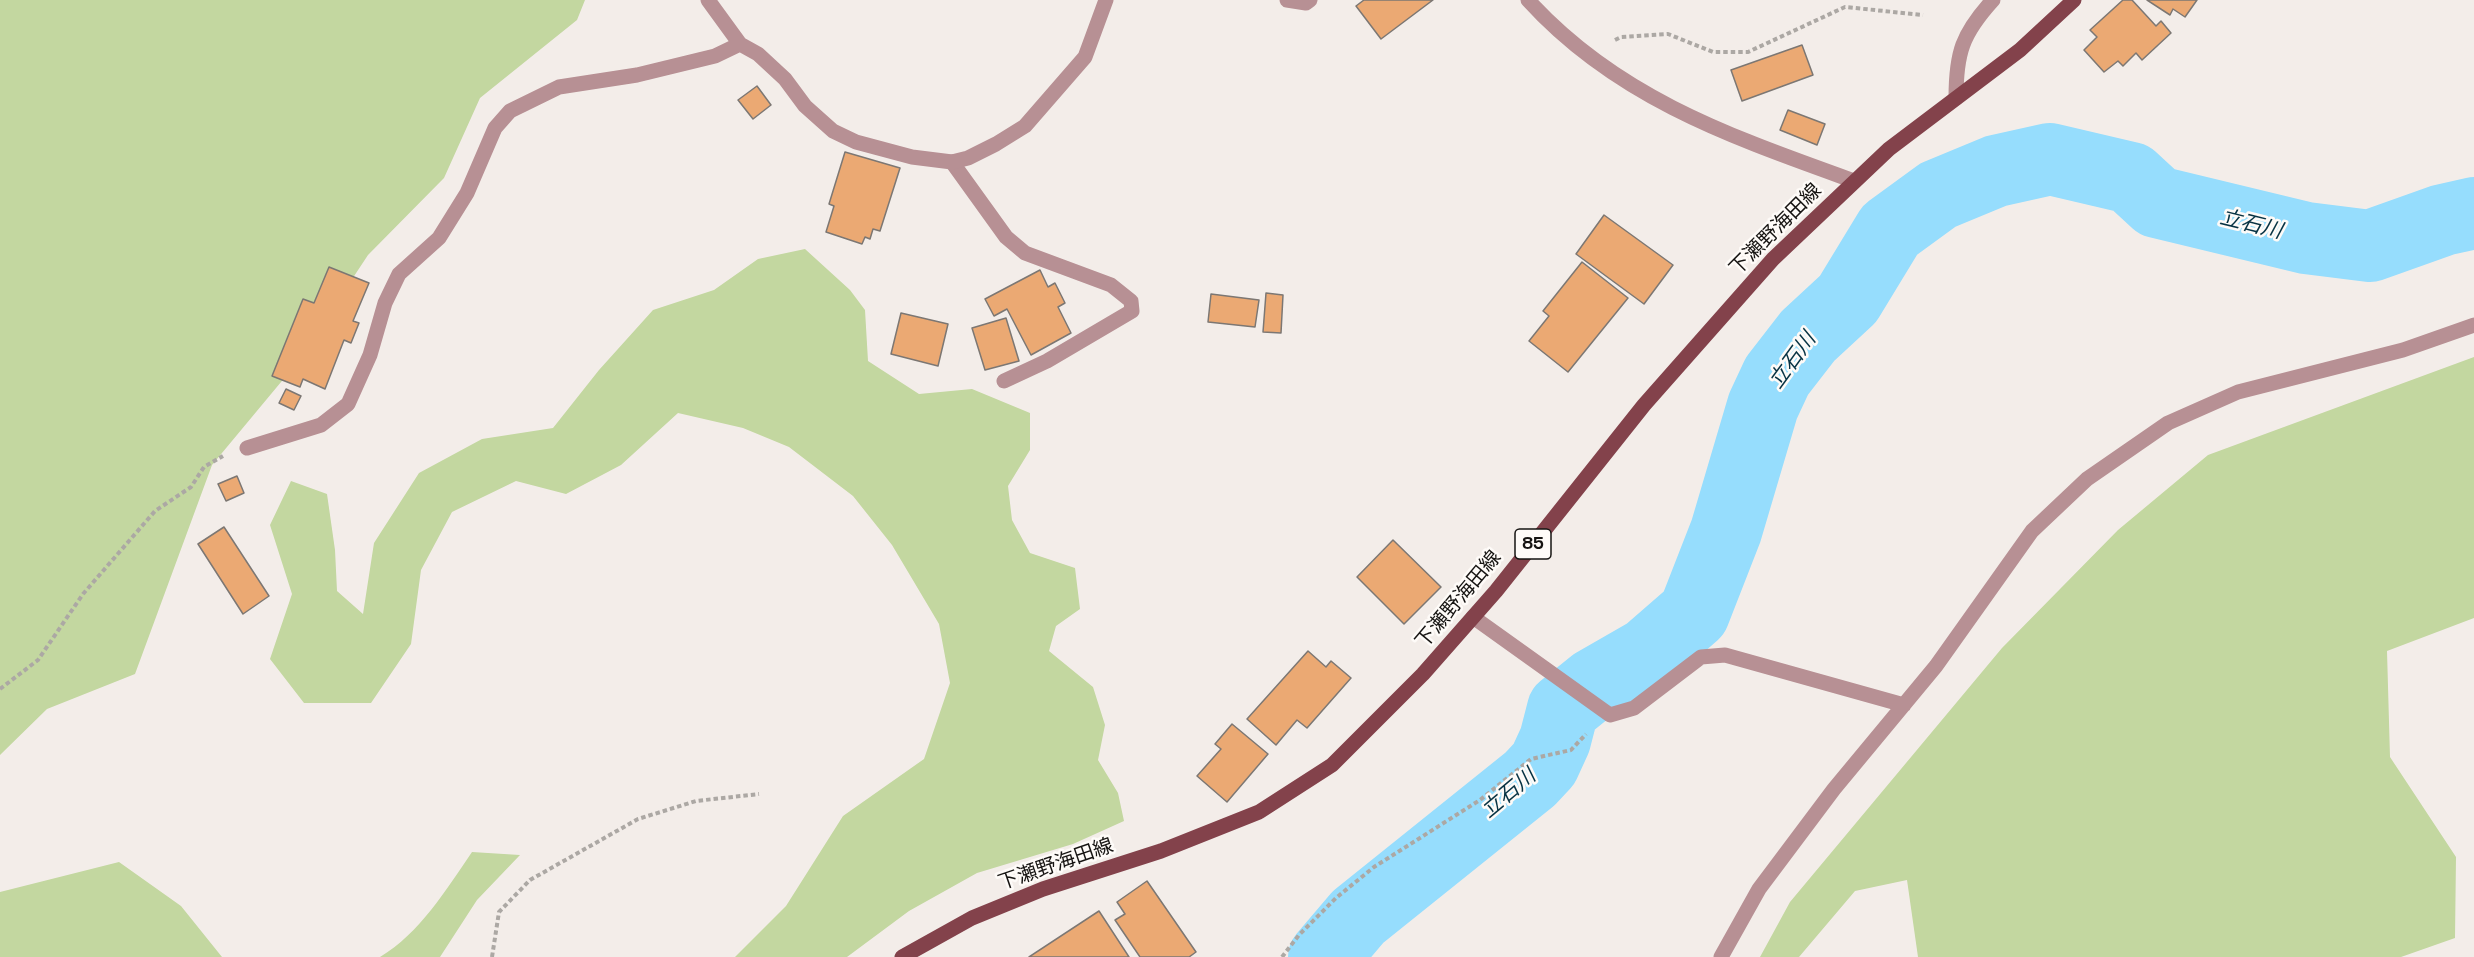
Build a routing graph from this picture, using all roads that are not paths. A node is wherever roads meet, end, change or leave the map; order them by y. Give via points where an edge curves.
1 (708, 0) edge
2 (1106, 0) edge
3 (1287, 0) edge
4 (1310, 0) edge
5 (1528, 0) edge
6 (1993, 0) edge
7 (2074, 0) edge
8 (740, 44) junction
9 (1956, 98) junction
10 (952, 162) junction
11 (1854, 181) junction
12 (2474, 325) edge
13 (1004, 381) dead end
14 (247, 448) road end
15 (1473, 616) junction
16 (1904, 705) junction
17 (902, 957) edge
18 (1720, 957) edge

1 - 8 street
2 - 10 street via 1085,57 1025,126 968,158
3 - 4 street
5 - 11 street via 1585,55 1666,107
6 - 9 street via 1965,38 1956,63
7 - 9 main road, 下瀬野海田線 / 85 via 2020,50
8 - 10 street via 758,54 785,79 804,106 833,131 856,142 912,157
8 - 14 street via 715,56 637,75 560,87 510,111 495,128 467,193 439,238 399,274 348,404 321,425
9 - 11 main road, 下瀬野海田線 / 85 via 1888,149
10 - 13 street via 1006,237 1025,253 1111,285 1131,301 1132,311 1047,361
11 - 15 main road, 下瀬野海田線 / 85 via 1773,258 1644,405
12 - 16 street via 2403,350 2238,392 2168,423 2087,479 2032,531
15 - 16 street via 1610,715 1635,708 1701,657 1725,655
15 - 17 main road, 下瀬野海田線 / 85 via 1423,674 1332,765 1260,812 1161,851 1043,889 972,918
16 - 18 street via 1759,889

